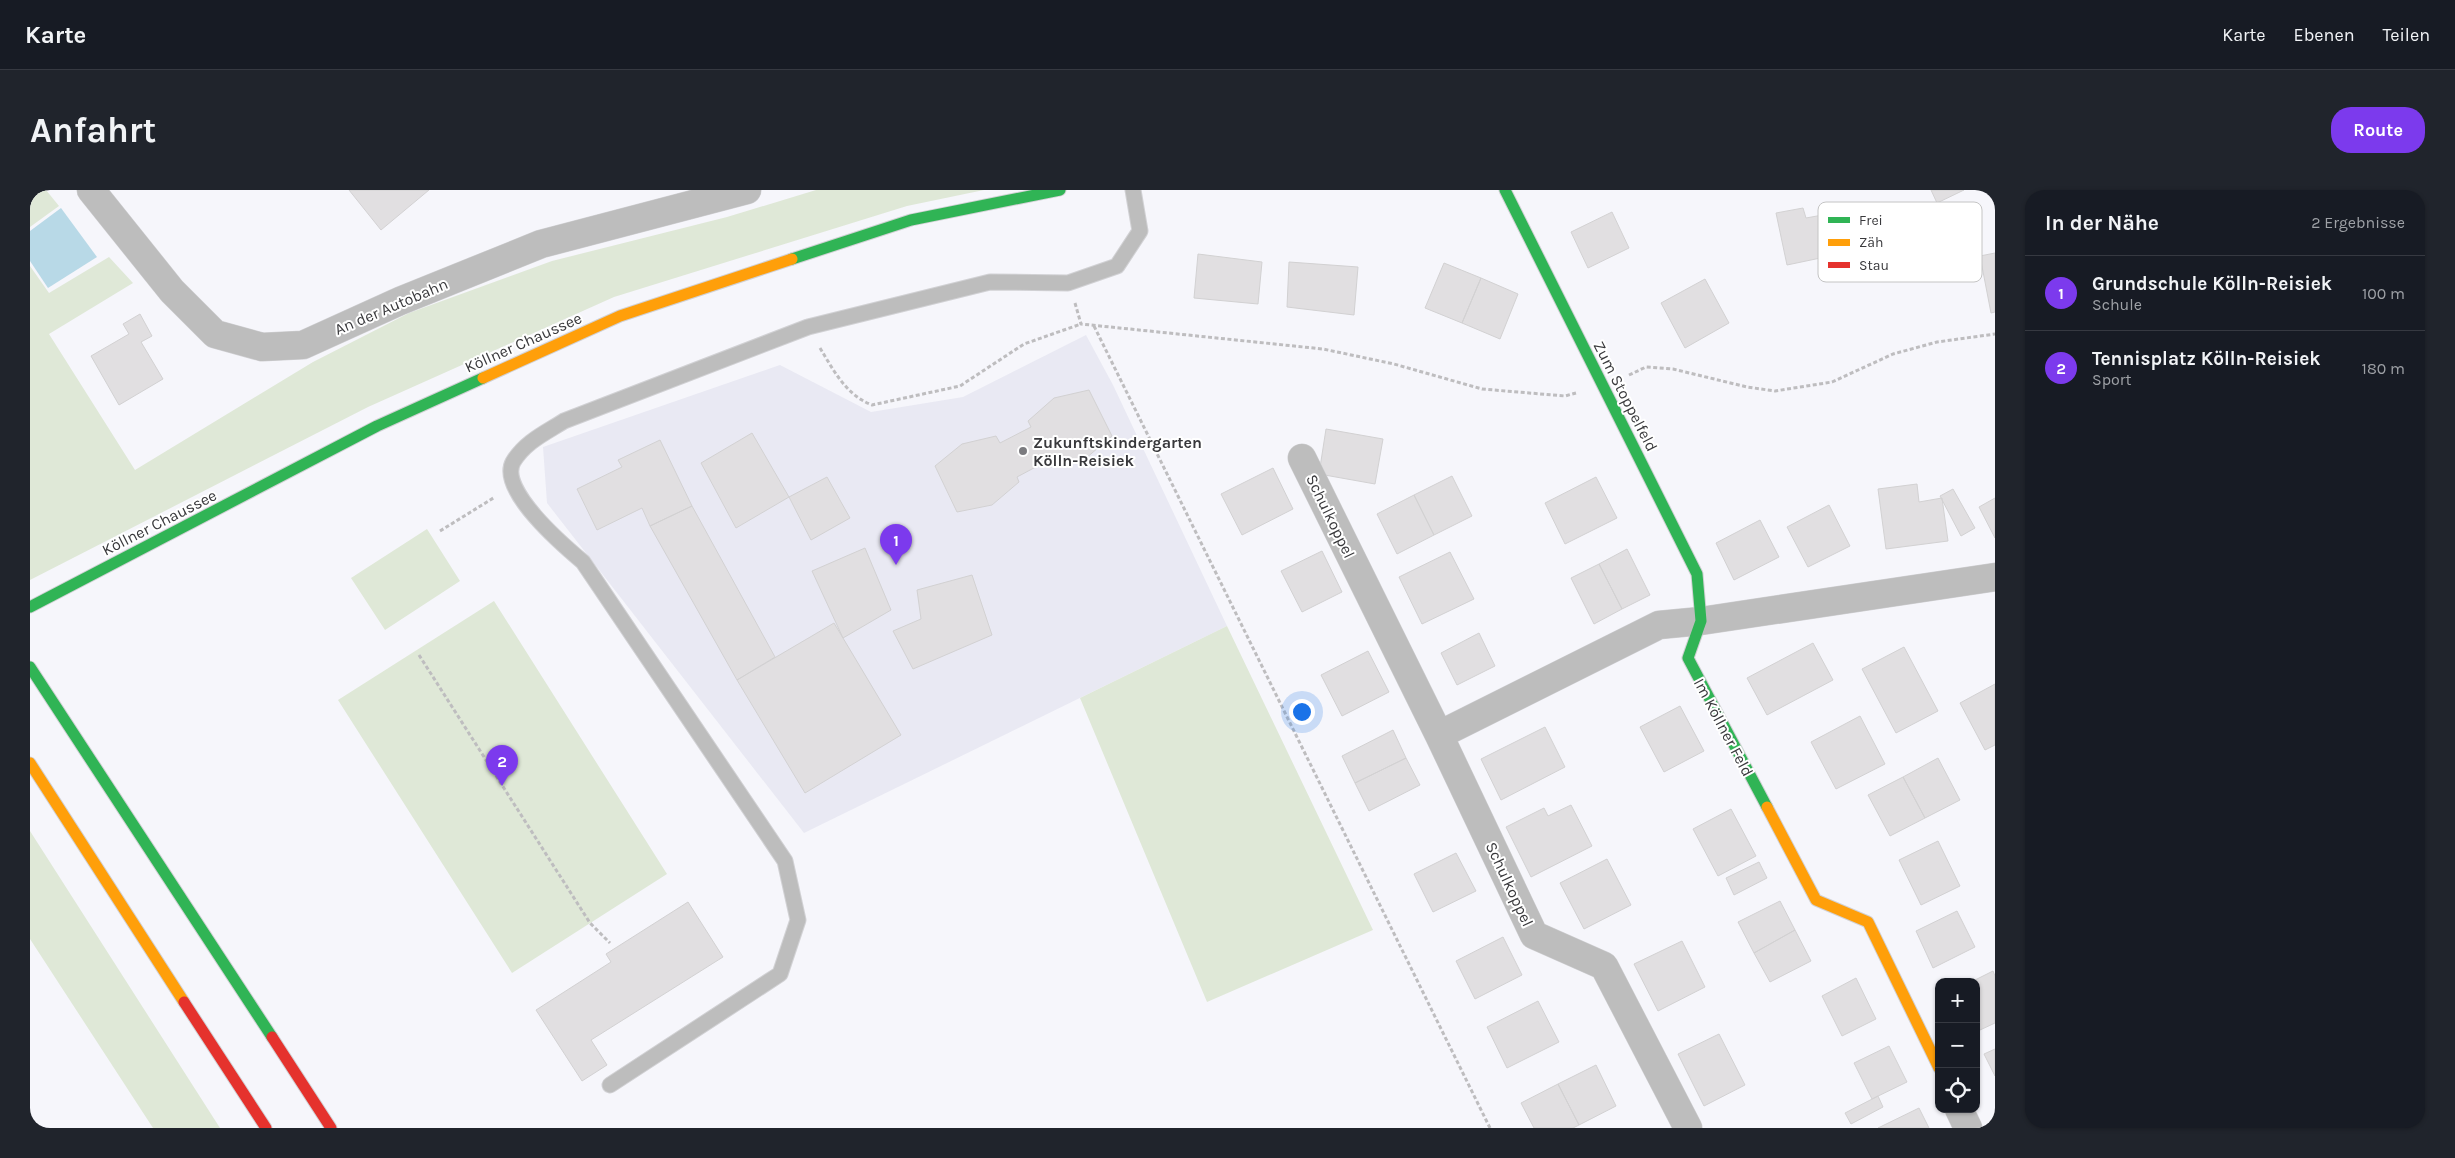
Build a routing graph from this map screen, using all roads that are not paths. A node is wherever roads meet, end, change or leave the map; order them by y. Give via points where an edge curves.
1 (91, 190) edge
2 (747, 190) edge
3 (1060, 190) edge
4 (1133, 190) edge
5 (1505, 190) edge
6 (1302, 458) dead end
7 (1995, 577) edge
8 (30, 607) edge
9 (1701, 621) junction
10 (30, 667) edge
11 (1439, 735) junction
12 (30, 763) edge
13 (1935, 1060) edge
14 (610, 1085) dead end
15 (1961, 1113) edge
16 (266, 1128) edge
17 (331, 1128) edge
18 (1688, 1128) edge
19 (1968, 1128) edge

1 - 2 street, An der Autobahn via 172,291 216,334 262,348 303,345 400,301 541,244
3 - 8 main road, Köllner Chaussee via 911,220 620,316 377,426
4 - 14 lane via 1140,231 1117,266 1068,283 990,282 808,327 564,422 530,442 512,464 513,486 546,530 583,562 785,861 798,920 780,974
5 - 9 main road, Zum Stoppelfeld via 1697,574
6 - 11 street, Schulkoppel
7 - 9 street
9 - 11 street via 1659,625
9 - 13 main road, Im Köllner Feld via 1688,658 1816,900 1868,922
10 - 17 main road
11 - 18 street, Schulkoppel via 1534,935 1604,966
12 - 16 main road
15 - 19 street

